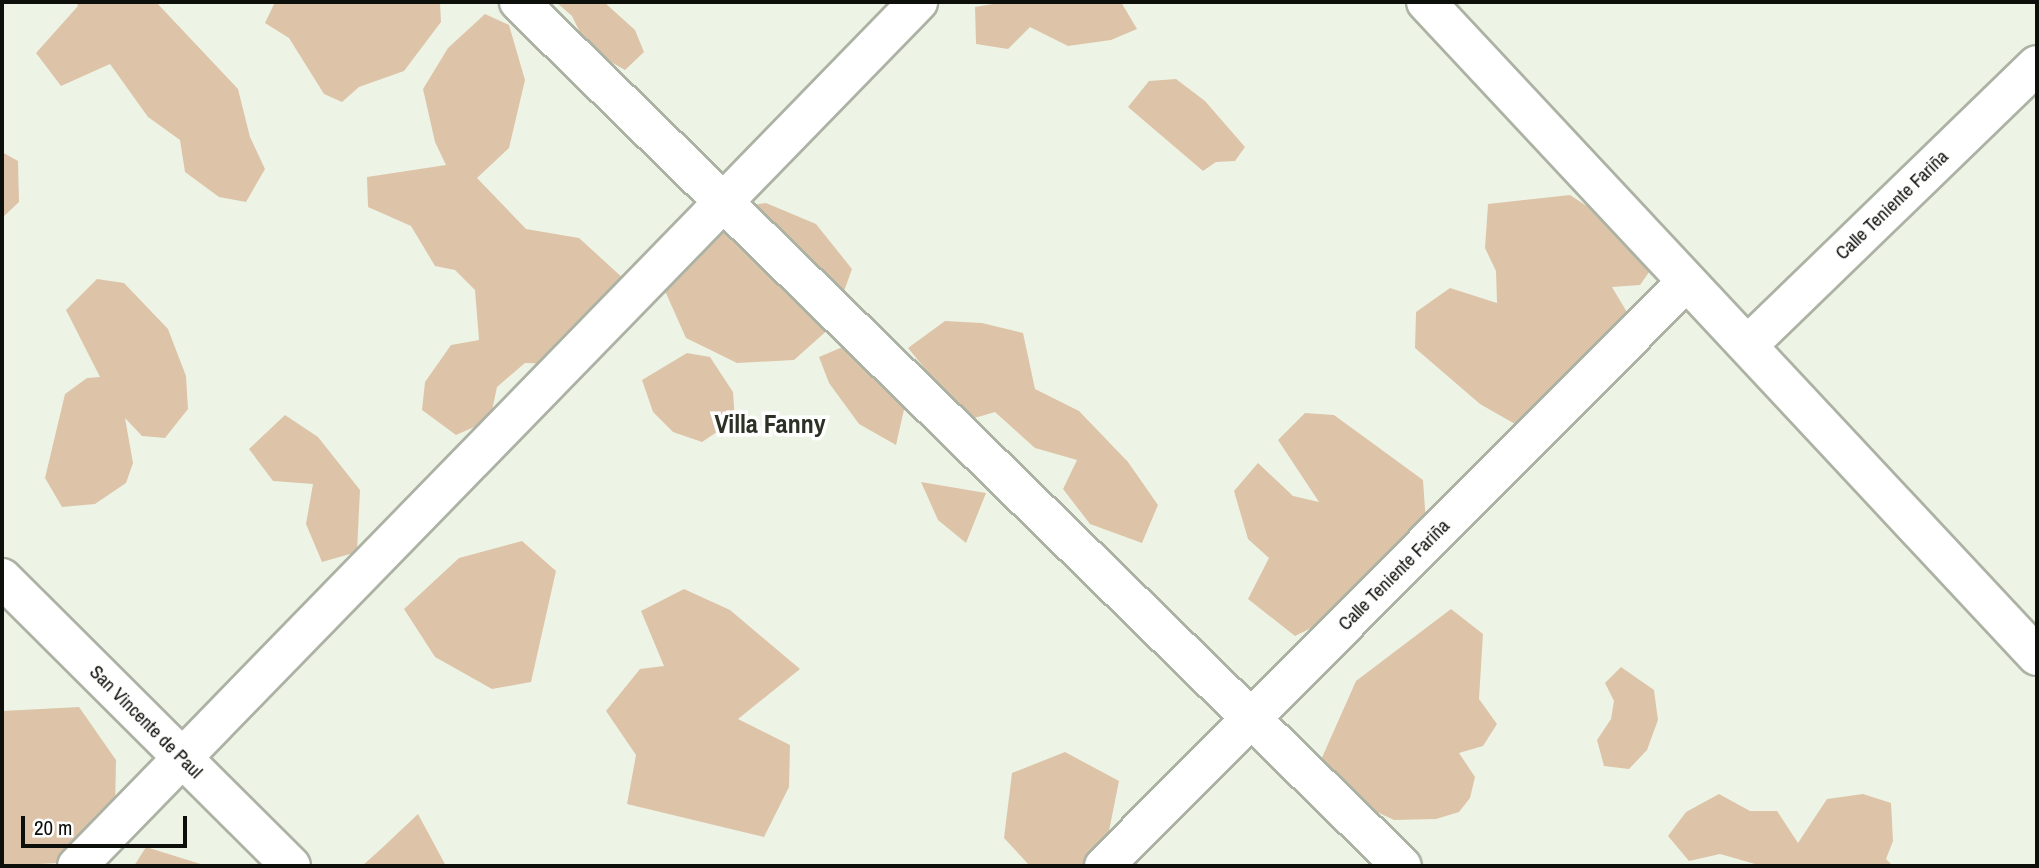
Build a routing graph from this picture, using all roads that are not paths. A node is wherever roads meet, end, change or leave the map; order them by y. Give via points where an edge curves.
1 (519, 2) edge
2 (918, 2) edge
3 (1426, 2) edge
4 (2037, 65) edge
5 (723, 201) junction
6 (1685, 283) junction
7 (1748, 345) junction
8 (2, 578) edge
9 (2037, 656) edge
10 (1251, 719) junction
11 (183, 759) junction
12 (77, 866) edge
13 (291, 866) edge
14 (1104, 866) edge
15 (1402, 866) edge

1 - 5 street
2 - 5 street
3 - 6 street
4 - 7 street, Calle Teniente Fariña
5 - 10 street
5 - 11 street
6 - 7 street
6 - 10 street, Calle Teniente Fariña
7 - 9 street
8 - 11 street, San Vincente de Paul
10 - 14 street, Calle Teniente Fariña
10 - 15 street
11 - 12 street
11 - 13 street, San Vincente de Paul

